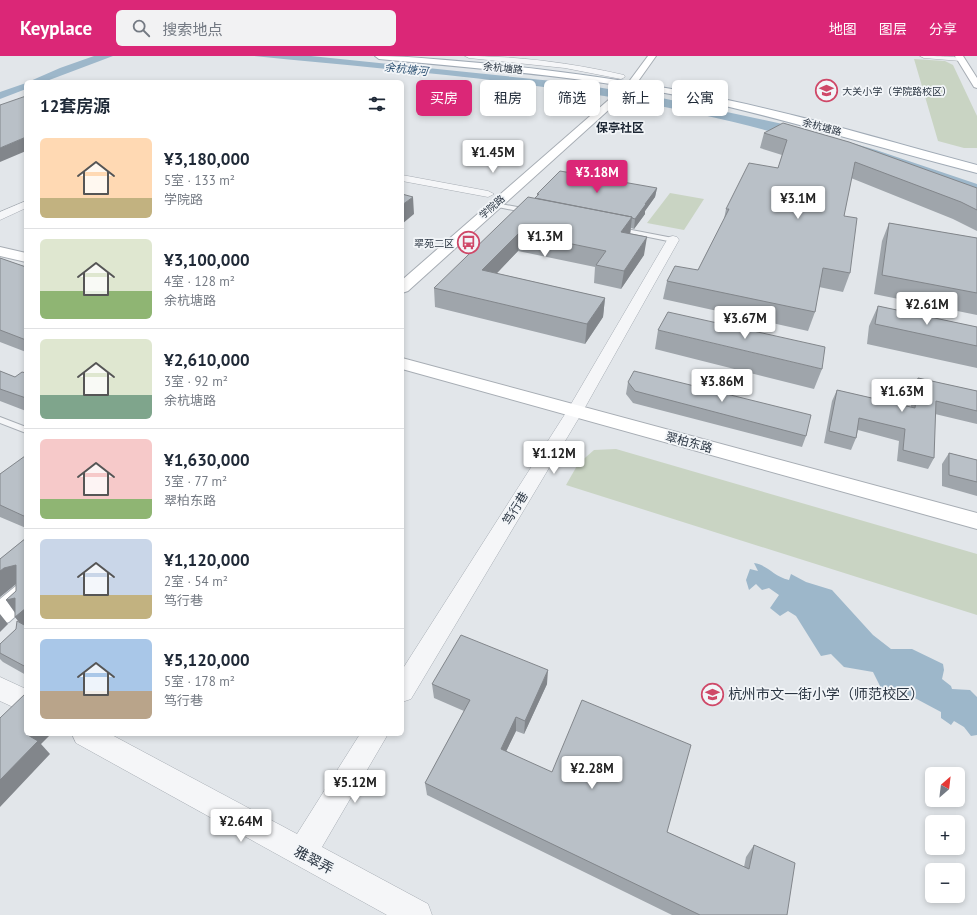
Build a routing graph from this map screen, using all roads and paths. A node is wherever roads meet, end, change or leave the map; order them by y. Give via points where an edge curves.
1 (379, 56) edge
2 (436, 56) edge
3 (469, 56) edge
4 (652, 56) edge
5 (924, 56) edge
6 (960, 57) edge
7 (624, 80) edge
8 (608, 81) edge
9 (977, 85) edge
10 (608, 88) edge
11 (608, 88) edge
12 (664, 91) edge
13 (608, 94) edge
14 (608, 94) edge
15 (664, 96) edge
16 (541, 149) dead end
17 (977, 160) edge
18 (977, 169) edge
19 (404, 178) edge
20 (500, 184) dead end
21 (491, 199) junction
22 (476, 204) dead end
23 (24, 205) edge
24 (533, 212) edge
25 (0, 216) edge
26 (611, 228) edge
27 (673, 240) joint
28 (0, 251) edge
29 (24, 257) edge
30 (404, 286) edge
31 (404, 364) edge
32 (575, 411) junction
33 (0, 420) edge
34 (24, 429) edge
35 (977, 521) edge
36 (24, 594) edge
37 (0, 614) edge
38 (0, 688) edge
39 (404, 688) edge
40 (24, 701) edge
41 (89, 736) edge
42 (374, 736) edge
43 (302, 853) junction
44 (418, 915) edge

1 - 10 main road, 余杭塘路 via 524,70
2 - 11 main road, 余杭塘路
3 - 8 street via 600,71
4 - 7 main road
5 - 6 street
6 - 9 main road
12 - 17 main road, 余杭塘路 via 708,93 809,114
13 - 16 main road
14 - 21 main road, 学院路
15 - 18 main road, 余杭塘路 via 747,108
19 - 21 street
20 - 21 main road, 学院路
21 - 22 main road, 学院路
21 - 24 lane
21 - 30 main road, 学院路
23 - 25 street
26 - 27 lane
27 - 32 street, 笃行巷
28 - 29 main road
31 - 32 main road, 翠柏东路
32 - 35 main road, 翠柏东路
32 - 39 street, 笃行巷
33 - 34 lane
36 - 37 main road
38 - 40 street
41 - 43 street, 雅翠弄
42 - 43 street
43 - 44 street, 雅翠弄

